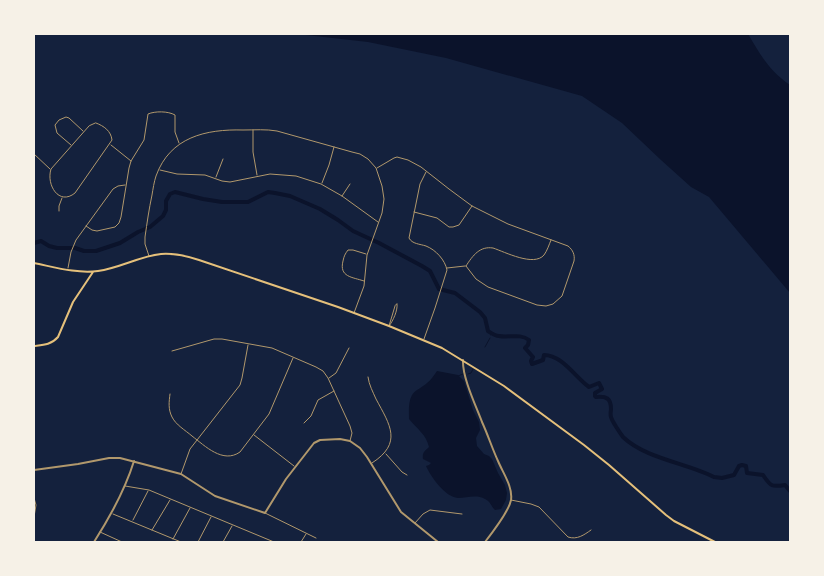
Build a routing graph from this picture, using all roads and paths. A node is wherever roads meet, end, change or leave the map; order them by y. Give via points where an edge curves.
1 (253, 130) junction
2 (84, 131) junction
3 (110, 144) junction
4 (180, 144) junction
5 (71, 145) junction
6 (334, 147) junction
7 (34, 154) edge
8 (37, 157) junction
9 (223, 159) dead end
10 (34, 160) edge
11 (131, 161) junction
12 (376, 168) junction
13 (51, 169) junction
14 (159, 170) junction
15 (426, 171) junction
16 (257, 176) junction
17 (216, 178) junction
18 (126, 184) junction
19 (321, 184) junction
20 (350, 184) dead end
21 (342, 196) junction
22 (62, 197) junction
23 (472, 206) junction
24 (59, 211) dead end
25 (414, 212) junction
26 (379, 223) junction
27 (86, 226) junction
28 (551, 240) junction
29 (367, 255) junction
30 (149, 256) junction
31 (34, 263) edge
32 (466, 266) junction
33 (447, 268) junction
34 (68, 269) junction
35 (87, 272) junction
36 (93, 272) junction
37 (87, 280) junction
38 (364, 281) junction
39 (354, 313) junction
40 (389, 326) junction
41 (424, 340) junction
42 (249, 344) junction
43 (34, 346) edge
44 (349, 348) dead end
45 (172, 350) dead end
46 (293, 357) junction
47 (463, 360) junction
48 (368, 377) dead end
49 (328, 378) junction
50 (334, 391) junction
51 (170, 394) dead end
52 (304, 423) dead end
53 (254, 434) junction
54 (197, 440) junction
55 (350, 441) junction
56 (385, 453) junction
57 (134, 462) junction
58 (371, 464) junction
59 (294, 467) junction
60 (34, 470) edge
61 (181, 474) junction
62 (408, 475) dead end
63 (125, 486) junction
64 (149, 490) junction
65 (34, 498) edge
66 (170, 499) junction
67 (511, 500) junction
68 (191, 507) junction
69 (112, 513) junction
70 (265, 513) junction
71 (462, 514) dead end
72 (212, 516) junction
73 (34, 517) edge
74 (132, 522) junction
75 (414, 524) junction
76 (232, 526) junction
77 (152, 530) junction
78 (591, 530) dead end
79 (100, 532) junction
80 (306, 533) junction
81 (316, 538) dead end
82 (173, 539) junction
83 (94, 542) edge
84 (122, 542) edge
85 (181, 542) edge
86 (198, 542) edge
87 (223, 542) edge
88 (274, 542) edge
89 (301, 542) edge
90 (438, 542) edge
91 (484, 542) edge
92 (715, 542) edge

1 - 4 street via 213,131
1 - 6 street via 277,131
1 - 16 street
2 - 3 street via 92,124 100,124 112,136
2 - 5 street
2 - 5 street via 69,118 59,120 55,125 57,133
3 - 11 street
3 - 22 street via 76,193
4 - 11 street via 175,134 174,114 148,114 144,140
4 - 14 street
5 - 13 street
6 - 12 street via 364,156
6 - 19 street
7 - 8 street
8 - 10 street
8 - 13 street
9 - 17 street
11 - 18 street
12 - 15 street via 399,157
12 - 26 street via 384,191
13 - 22 street via 50,184
14 - 17 street
14 - 30 street via 146,234
15 - 23 street
15 - 25 street
16 - 17 street via 230,182
16 - 19 street via 296,176
18 - 27 street via 113,189
18 - 27 street via 118,225 98,231
19 - 21 street
20 - 21 street
21 - 26 street
22 - 24 street
23 - 25 street via 454,227
23 - 28 street
25 - 33 street via 409,240 434,250
26 - 29 street
27 - 34 street via 74,244
28 - 32 street via 545,254 538,260 528,260 488,247 479,250
28 - 32 street via 568,246 574,259 562,296 550,305 536,305 488,287
29 - 38 street
29 - 38 street via 348,250 342,266 344,274
30 - 36 main road
30 - 39 main road via 186,256
31 - 34 main road
32 - 33 street
33 - 41 street
34 - 35 main road
35 - 36 main road
35 - 37 main road
36 - 37 main road
37 - 43 main road via 73,302 58,338 50,344
38 - 39 street
39 - 40 main road
40 - 40 street via 398,307 397,304 395,306
40 - 41 main road
41 - 47 main road
42 - 45 street via 217,338
42 - 46 street via 272,348
42 - 54 street via 240,385
44 - 49 street via 336,373
46 - 49 street via 316,366
46 - 53 street via 269,414
47 - 67 street via 471,394
47 - 92 main road via 584,445 674,521
48 - 56 street via 390,428 390,442
49 - 50 street
50 - 52 street via 318,400
50 - 55 street via 352,430
51 - 54 street via 169,407 174,420
53 - 54 street via 240,452 230,456 212,451
53 - 59 street
54 - 61 street via 188,452
55 - 58 street via 362,450
55 - 59 street via 318,440
56 - 58 street
56 - 62 street
57 - 60 street via 114,458
57 - 61 street
57 - 63 street
58 - 75 street via 400,510
59 - 70 street
61 - 70 street via 215,496
63 - 64 street
63 - 69 street
64 - 66 street
64 - 74 street
65 - 73 street
66 - 68 street
66 - 77 street
67 - 78 street via 539,507 568,537 579,537
67 - 91 street
68 - 72 street
68 - 82 street
69 - 74 street
69 - 79 street
70 - 80 street
71 - 75 street via 430,510
72 - 76 street
72 - 86 street
74 - 77 street
75 - 90 street
76 - 87 street
76 - 88 street
77 - 82 street
79 - 83 street
79 - 84 street
80 - 81 street
80 - 89 street
82 - 85 street

